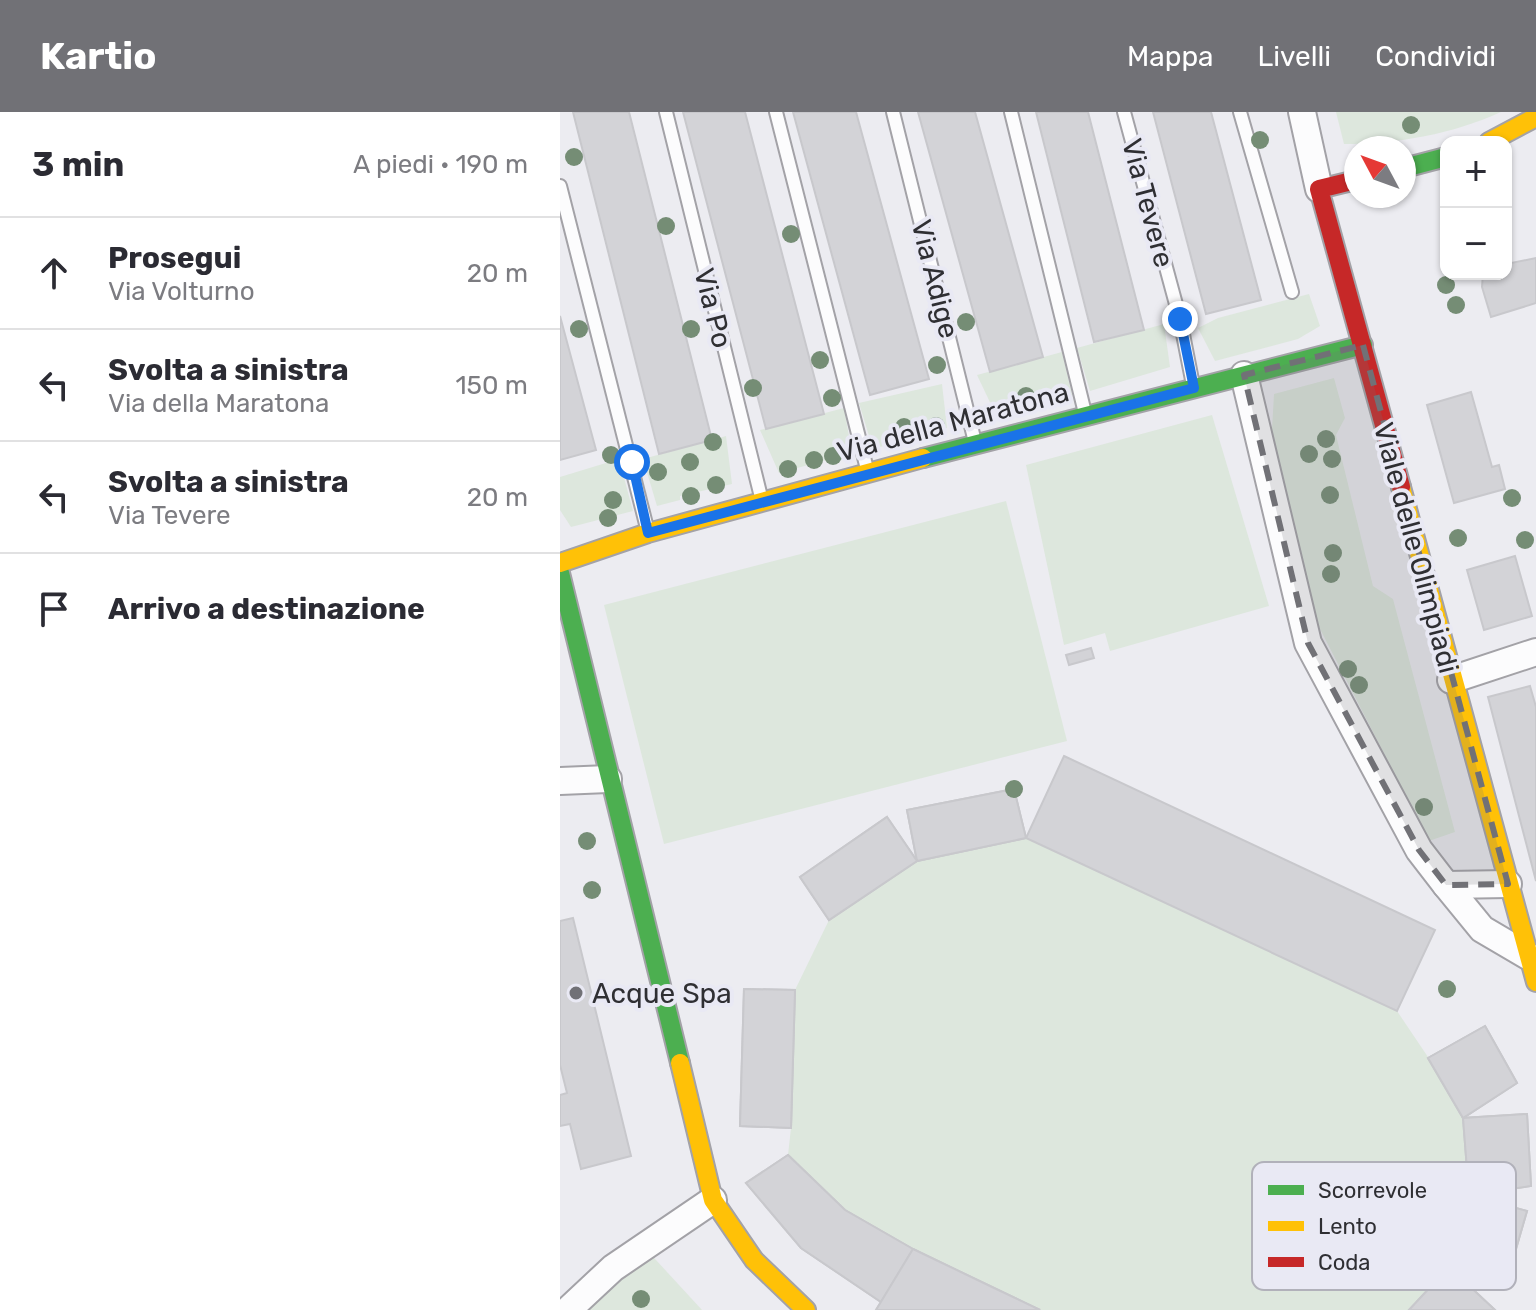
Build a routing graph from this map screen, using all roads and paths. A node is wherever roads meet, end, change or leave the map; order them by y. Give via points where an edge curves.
1 (666, 112) edge
2 (776, 112) edge
3 (893, 112) edge
4 (1011, 112) edge
5 (1124, 112) edge
6 (1240, 112) edge
7 (1302, 112) edge
8 (1536, 117) edge
9 (1500, 136) edge
10 (1440, 159) edge
11 (1416, 165) edge
12 (1344, 183) edge
13 (560, 186) edge
14 (1319, 189) junction
15 (1292, 292) dead end
16 (1363, 345) junction
17 (1244, 375) junction
18 (1194, 388) junction
19 (1086, 416) junction
20 (976, 446) junction
21 (868, 472) junction
22 (763, 504) junction
23 (648, 533) junction
24 (560, 563) edge
25 (560, 573) edge
26 (1536, 652) edge
27 (1451, 680) junction
28 (608, 779) junction
29 (560, 781) edge
30 (1508, 884) junction
31 (1446, 885) junction
32 (1528, 938) edge
33 (1536, 982) edge
34 (713, 1200) junction
35 (568, 1310) edge
36 (806, 1310) edge

1 - 22 lane, Via Po
2 - 21 lane
3 - 20 lane, Via Adige
4 - 19 lane
5 - 18 lane, Via Tevere
6 - 15 lane
7 - 14 street, Viale delle Olimpiadi
8 - 9 street
10 - 11 street
12 - 14 street
13 - 23 lane
14 - 16 street, Viale delle Olimpiadi
16 - 17 street, Via della Maratona
16 - 27 street, Viale delle Olimpiadi
17 - 18 street, Via della Maratona
17 - 31 street via 1308,643 1419,850
18 - 19 street, Via della Maratona
19 - 20 street, Via della Maratona
20 - 21 street, Via della Maratona
21 - 22 street, Via della Maratona
22 - 23 street, Via della Maratona
23 - 24 street, Via della Maratona
25 - 28 street
26 - 27 street
27 - 30 street, Viale delle Olimpiadi
28 - 29 street
28 - 34 street
30 - 31 street
30 - 32 street, Viale delle Olimpiadi
31 - 32 street via 1482,929
32 - 33 street, Viale delle Olimpiadi
34 - 35 street via 613,1268
34 - 36 street via 764,1273

